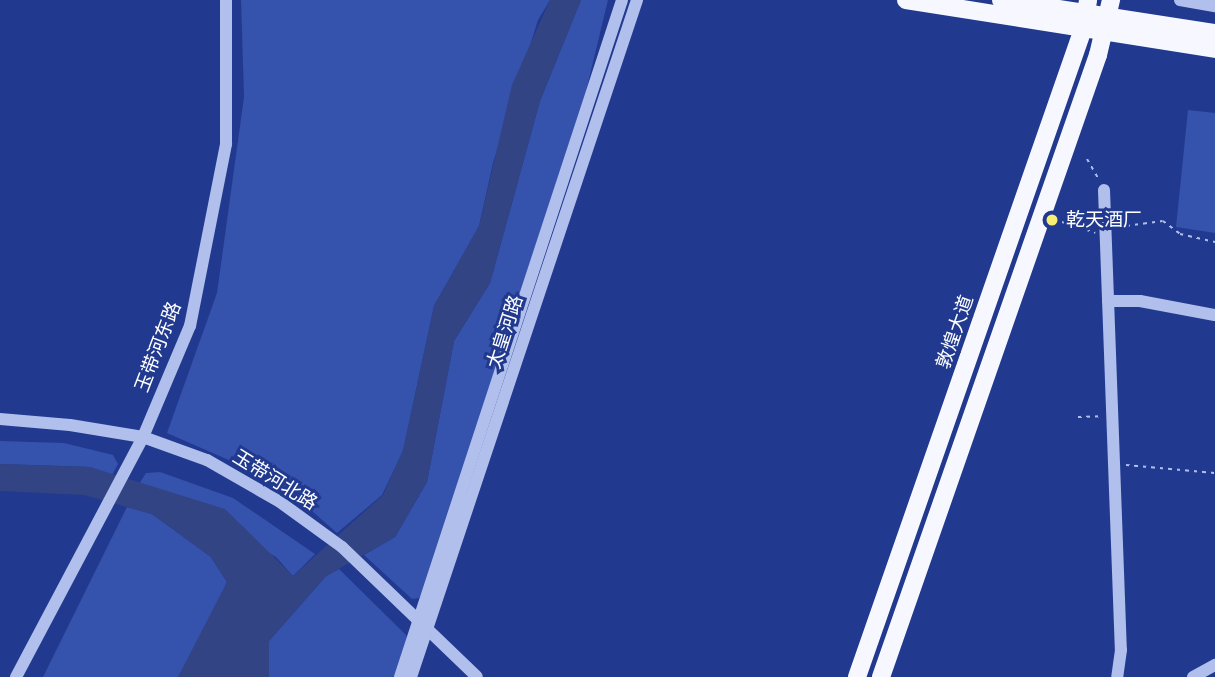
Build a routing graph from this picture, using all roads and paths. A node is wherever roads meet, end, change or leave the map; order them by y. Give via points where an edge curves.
1 (226, 0) edge
2 (622, 0) edge
3 (906, 0) edge
4 (1001, 0) edge
5 (1180, 0) edge
6 (634, 4) edge
7 (1215, 6) edge
8 (1109, 8) edge
9 (1085, 14) edge
10 (1215, 33) edge
11 (1104, 35) junction
12 (1215, 49) edge
13 (1087, 159) dead end
14 (1104, 190) joint
15 (1062, 222) dead end
16 (1105, 233) junction
17 (1215, 242) edge
18 (1108, 301) junction
19 (1215, 315) edge
20 (1112, 415) junction
21 (1078, 417) dead end
22 (0, 419) edge
23 (143, 438) junction
24 (1114, 466) junction
25 (1215, 473) edge
26 (423, 627) junction
27 (1215, 665) edge
28 (16, 677) edge
29 (400, 677) edge
30 (411, 677) edge
31 (477, 677) edge
32 (857, 677) edge
33 (881, 677) edge
34 (1117, 677) edge
35 (1193, 677) edge

1 - 23 street, 玉带河东路 via 226,144 213,225 190,326
2 - 26 street, 太皇河路
3 - 9 main road
4 - 9 main road
5 - 7 street
6 - 26 street, 太皇河路
8 - 9 main road
8 - 10 main road
8 - 11 main road
9 - 11 main road
9 - 32 main road, 敦煌大道
11 - 12 main road
11 - 33 main road
13 - 14 path
14 - 16 street
15 - 16 path
16 - 17 path via 1163,221 1180,234
16 - 18 street
18 - 19 street via 1140,301
18 - 20 street
20 - 21 path
20 - 24 street
22 - 23 street, 玉带河北路
23 - 26 street, 玉带河北路 via 207,460 280,502 342,547
23 - 28 street, 玉带河东路
24 - 25 path via 1176,466
24 - 34 street via 1121,650
26 - 29 street, 太皇河路
26 - 30 street, 太皇河路
26 - 31 street, 玉带河北路
27 - 35 street

